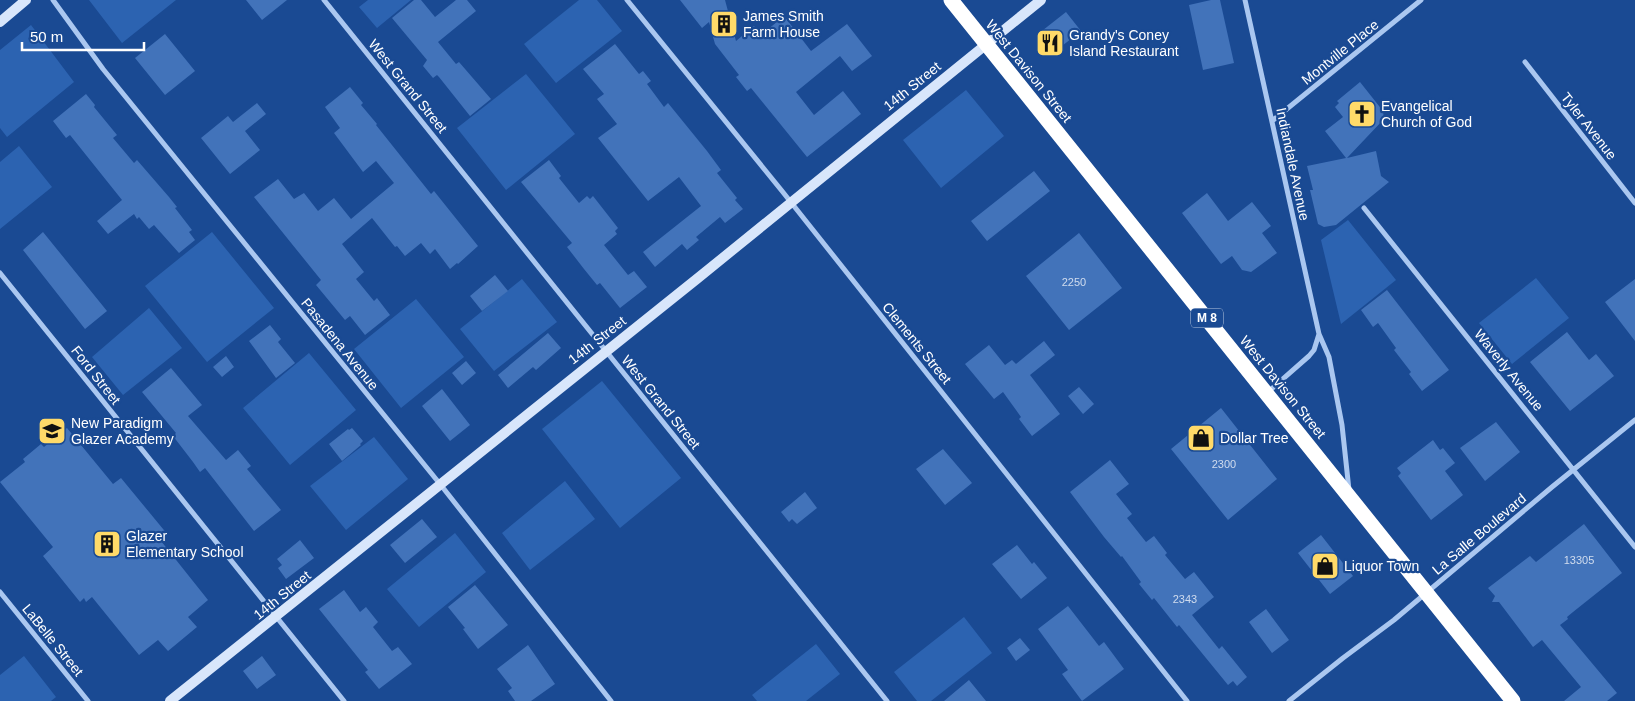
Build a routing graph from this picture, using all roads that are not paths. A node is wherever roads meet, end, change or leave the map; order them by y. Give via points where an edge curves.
1 (26, 0) edge
2 (53, 0) edge
3 (324, 0) edge
4 (627, 0) edge
5 (951, 0) edge
6 (1041, 0) edge
7 (1245, 0) edge
8 (1422, 0) edge
9 (0, 22) edge
10 (987, 44) junction
11 (1525, 62) dead end
12 (1272, 120) junction
13 (790, 202) junction
14 (1635, 203) edge
15 (1364, 208) dead end
16 (0, 273) edge
17 (1319, 334) junction
18 (606, 351) junction
19 (1266, 393) junction
20 (1635, 420) edge
21 (1574, 470) junction
22 (440, 484) junction
23 (1350, 496) junction
24 (1635, 547) edge
25 (0, 592) edge
26 (1427, 593) junction
27 (276, 617) junction
28 (88, 701) edge
29 (170, 701) edge
30 (344, 701) edge
31 (611, 701) edge
32 (887, 701) edge
33 (1187, 701) edge
34 (1289, 701) edge
35 (1513, 701) edge

1 - 9 street
2 - 22 street, Pasadena Avenue via 103,69
3 - 18 street, West Grand Street
4 - 13 street, Clements Street
5 - 10 highway, West Davison Street / M 8
6 - 10 street, 14th Street
7 - 12 street, Indiandale Avenue
8 - 12 street, Montville Place
10 - 13 street, 14th Street
10 - 19 highway, West Davison Street / M 8
11 - 14 street, Tyler Avenue
12 - 17 street, Indiandale Avenue
13 - 18 street, 14th Street
13 - 33 street, Clements Street
15 - 21 street, Waverly Avenue
16 - 27 street, Ford Street
17 - 19 street via 1309,356
17 - 23 street, Indiandale Avenue via 1329,356 1342,425
18 - 22 street, 14th Street
18 - 32 street, West Grand Street
19 - 23 highway, West Davison Street / M 8
20 - 21 street, La Salle Boulevard
21 - 24 street, Waverly Avenue
21 - 26 street, La Salle Boulevard
22 - 27 street, 14th Street
22 - 31 street, Pasadena Avenue
23 - 26 highway, West Davison Street / M 8
25 - 28 street, LaBelle Street
26 - 34 street, La Salle Boulevard
26 - 35 highway, West Davison Street / M 8
27 - 29 street, 14th Street
27 - 30 street, Ford Street

